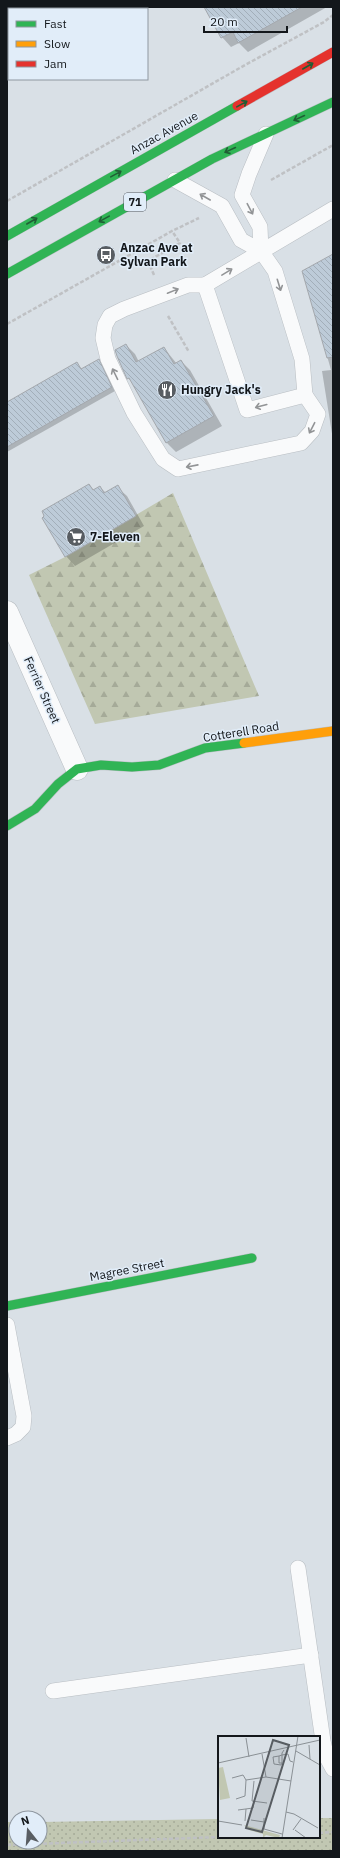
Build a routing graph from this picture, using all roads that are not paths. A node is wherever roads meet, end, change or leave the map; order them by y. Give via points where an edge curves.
1 (333, 52) edge
2 (333, 102) edge
3 (266, 134) junction
4 (175, 180) junction
5 (333, 209) edge
6 (7, 236) edge
7 (261, 252) junction
8 (7, 274) edge
9 (205, 285) junction
10 (305, 395) junction
11 (7, 612) edge
12 (333, 731) edge
13 (77, 769) junction
14 (7, 826) edge
15 (252, 1258) dead end
16 (7, 1306) edge
17 (7, 1326) edge
18 (7, 1438) edge
19 (298, 1568) dead end
20 (311, 1655) junction
21 (53, 1691) dead end
22 (333, 1769) edge

6 -> 1 main road, Anzac Avenue
2 -> 3 main road, 71
3 -> 4 main road, 71 via 212,158
3 -> 7 lane via 242,195 260,228
7 -> 4 lane via 241,240 222,206
4 -> 8 main road, 71
5 - 7 lane
9 -> 7 lane
7 -> 10 lane via 275,271 302,359
10 -> 9 lane via 246,410
10 -> 9 lane via 318,414 312,431 301,443 178,469 162,459 134,414 108,359 103,338 105,325 110,316 144,301 188,285
11 - 13 street, Ferrier Street
12 - 13 main road, Cotterell Road via 205,748 159,765 101,765
13 - 14 main road, Cotterell Road via 34,809
15 - 16 main road, Magree Street
17 - 18 lane via 24,1416 23,1427
19 - 20 lane
20 - 21 lane
20 - 22 lane via 323,1741

